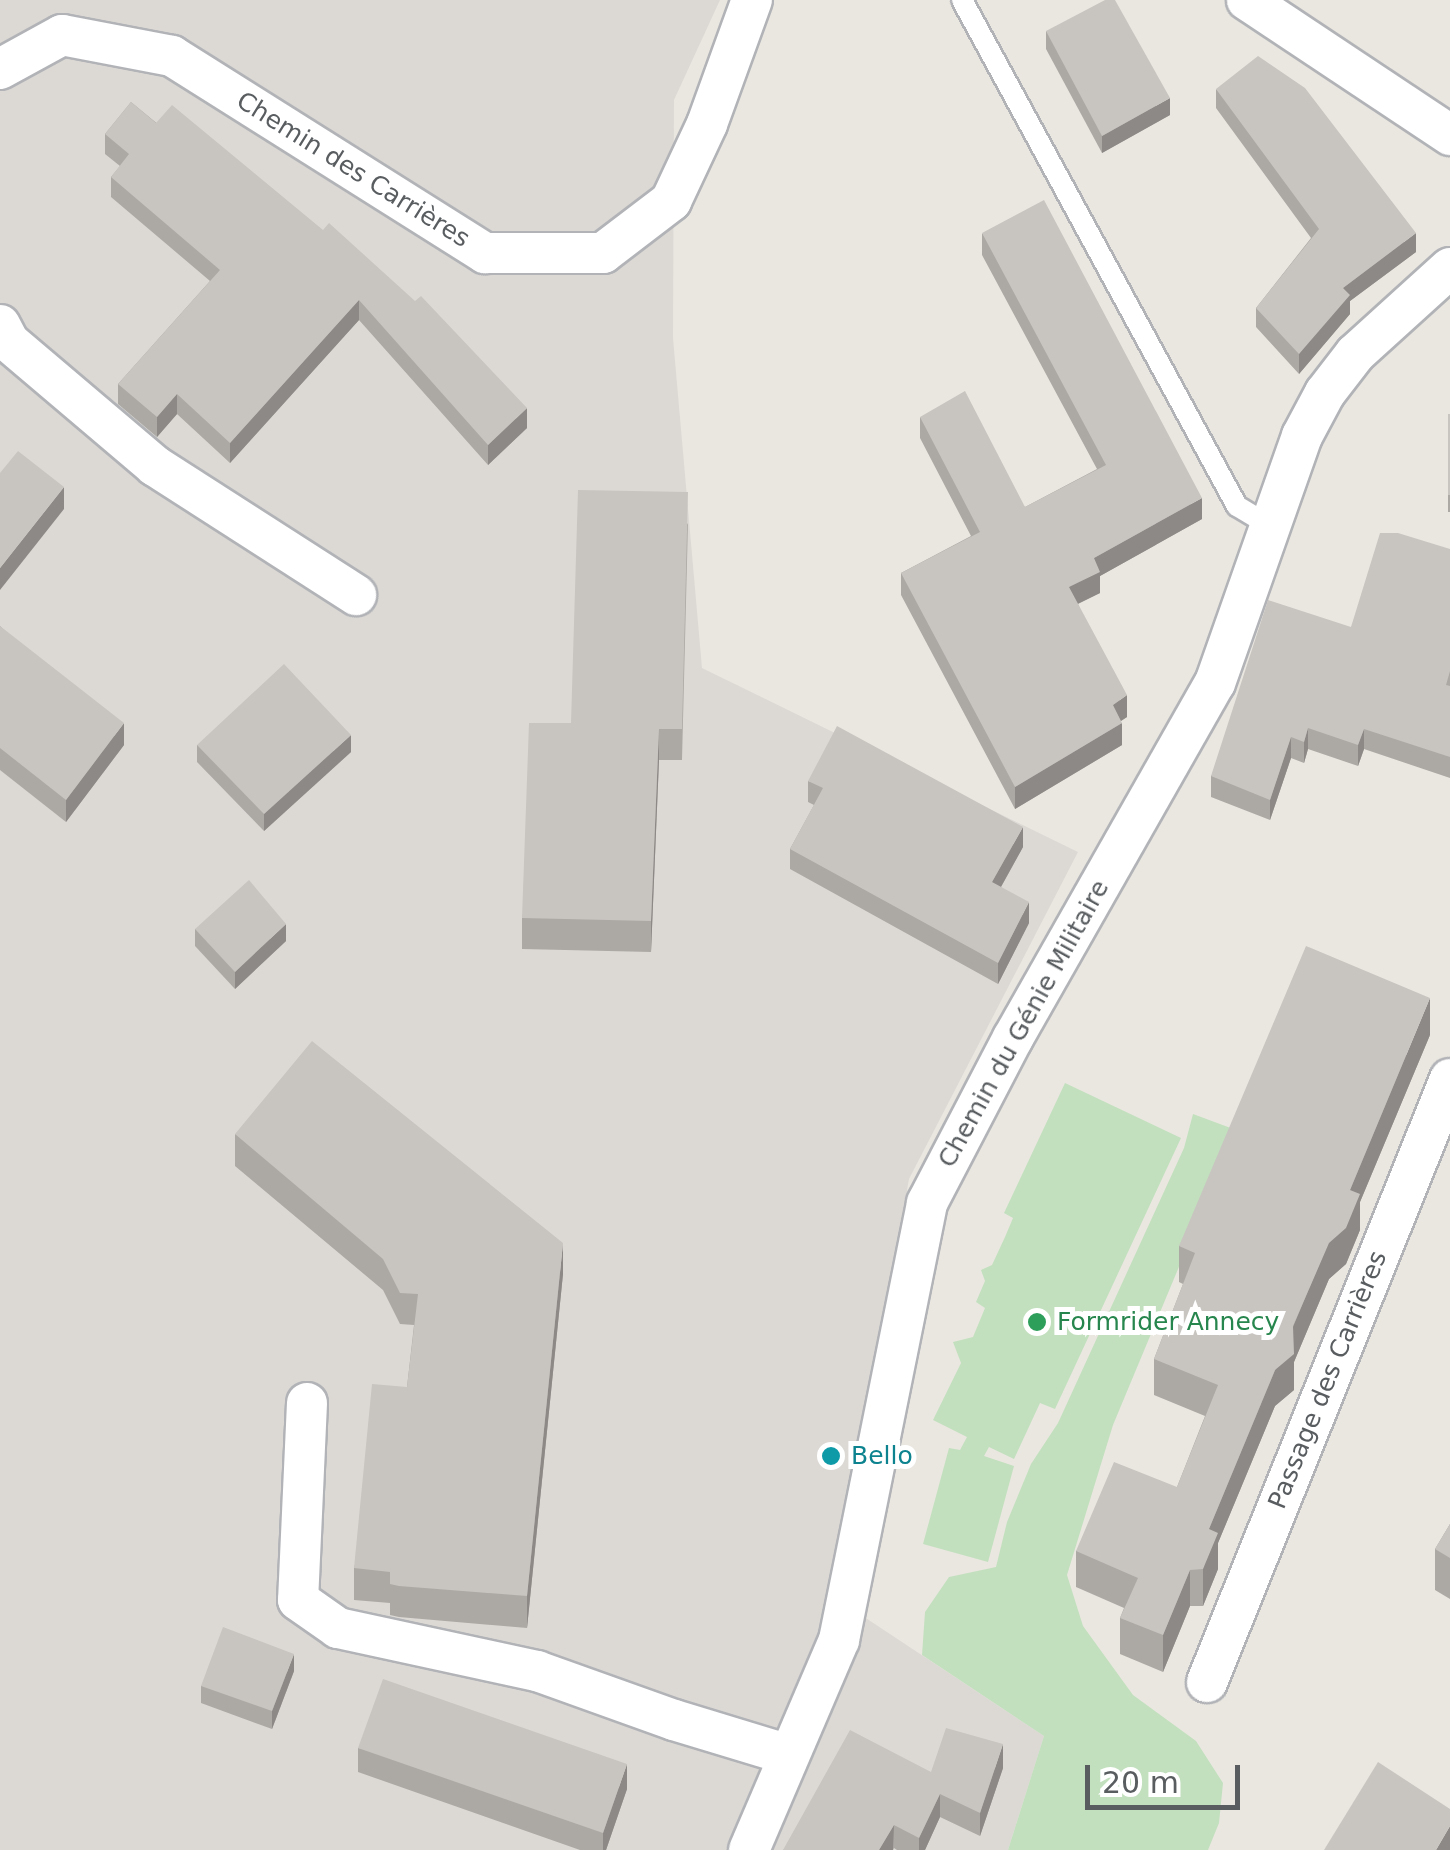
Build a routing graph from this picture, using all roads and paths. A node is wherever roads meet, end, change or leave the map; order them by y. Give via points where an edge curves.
1 (752, 0) edge
2 (962, 0) edge
3 (1247, 0) edge
4 (0, 69) edge
5 (1450, 135) edge
6 (1450, 268) edge
7 (0, 325) edge
8 (1268, 526) junction
9 (356, 595) dead end
10 (1450, 1079) edge
11 (307, 1403) dead end
12 (1207, 1682) dead end
13 (789, 1756) junction
14 (749, 1850) edge

1 - 4 street, Chemin des Carrières via 708,124 671,201 603,253 485,253 172,56 62,35
2 - 8 lane via 1236,506
3 - 5 street
6 - 8 street, Chemin du Génie Militaire via 1355,354 1324,393
7 - 9 street via 9,342 155,466
8 - 13 street, Chemin du Génie Militaire via 1215,683 927,1203 839,1640
10 - 12 street, Passage des Carrières
11 - 13 street via 298,1600 338,1628 537,1671
13 - 14 street, Chemin du Génie Militaire

